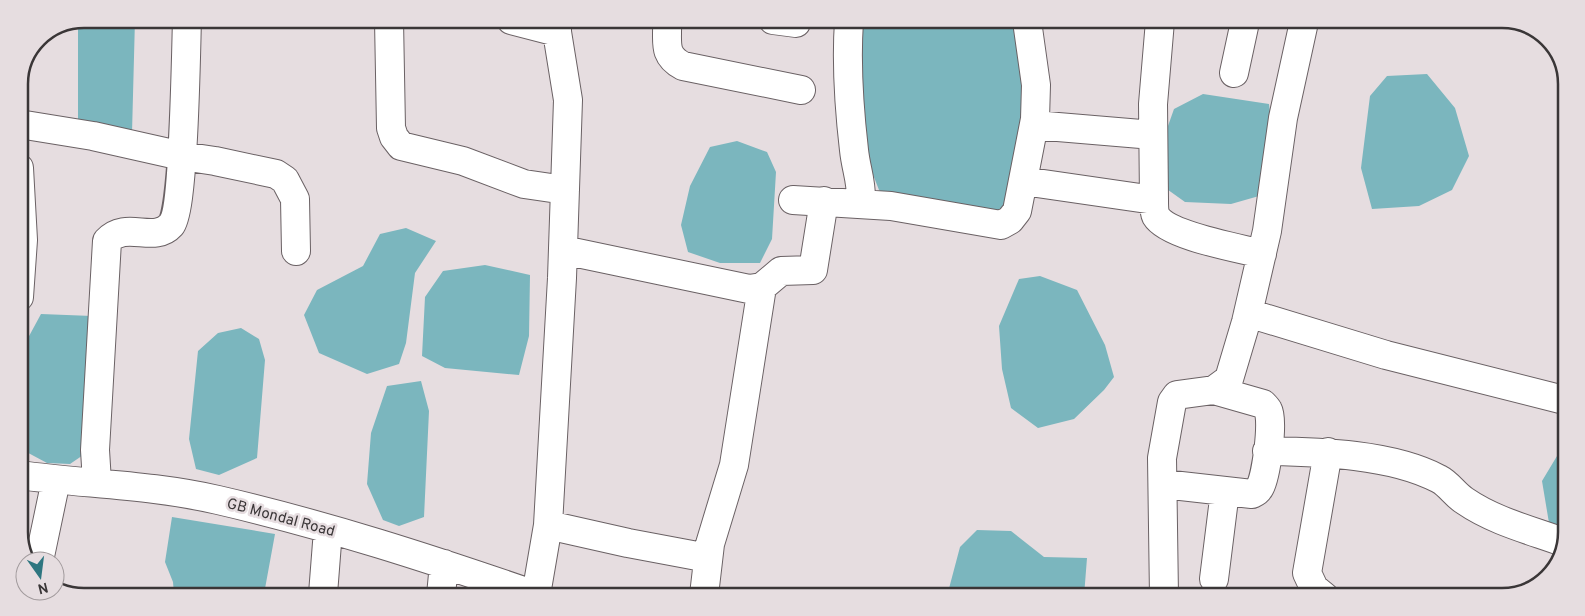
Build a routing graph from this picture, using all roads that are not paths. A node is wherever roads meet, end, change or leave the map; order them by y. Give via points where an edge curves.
1 (188, 27) edge
2 (390, 27) edge
3 (557, 27) edge
4 (667, 27) edge
5 (849, 27) edge
6 (1028, 27) edge
7 (1160, 27) edge
8 (1244, 27) edge
9 (1303, 27) edge
10 (1234, 73) dead end
11 (800, 90) dead end
12 (1034, 124) junction
13 (27, 125) edge
14 (1153, 135) junction
15 (182, 156) junction
16 (1023, 181) junction
17 (565, 190) junction
18 (793, 200) dead end
19 (1154, 200) junction
20 (824, 201) junction
21 (861, 203) junction
22 (562, 250) junction
23 (296, 251) dead end
24 (1262, 254) junction
25 (762, 287) junction
26 (1248, 313) junction
27 (1214, 390) junction
28 (1558, 398) edge
29 (1268, 451) junction
30 (1328, 452) junction
31 (28, 476) edge
32 (56, 480) junction
33 (97, 482) junction
34 (1163, 484) junction
35 (1225, 491) junction
36 (548, 525) junction
37 (328, 530) junction
38 (1557, 540) edge
39 (41, 551) edge
40 (708, 558) junction
41 (444, 564) junction
42 (1214, 579) dead end
43 (323, 588) edge
44 (442, 588) edge
45 (515, 588) edge
46 (537, 588) edge
47 (705, 588) edge
48 (1164, 588) edge
49 (1314, 588) edge

1 - 15 street
2 - 17 street via 391,128 401,146 463,161 524,184
3 - 17 street via 568,100
4 - 11 street via 671,60 683,66
5 - 21 street via 846,65 854,154 862,184
6 - 12 street via 1036,86
7 - 14 street
8 - 10 street
9 - 24 street via 1283,118
12 - 14 street
12 - 16 street
13 - 15 street
14 - 19 street
15 - 23 street via 276,174 285,180 295,199
15 - 33 street via 176,215 171,225 158,233 124,231 113,234 107,241 95,450
16 - 19 street
16 - 21 street via 1017,211 1010,220 1001,224
17 - 22 street
18 - 20 street
19 - 24 street via 1156,215 1165,224 1197,238
20 - 21 street
20 - 25 street via 813,270 781,271
22 - 25 street via 749,289
22 - 36 street
24 - 26 street
25 - 40 street via 734,465
26 - 27 street via 1229,379
26 - 28 street via 1386,355
27 - 29 street via 1263,404 1270,419
27 - 34 street via 1177,395 1172,402 1162,458
29 - 30 street
29 - 35 street via 1258,491 1252,494
30 - 38 street via 1403,465 1440,479 1464,501 1496,518
30 - 49 street via 1307,573
31 - 32 street, GB Mondal Road
32 - 33 street, GB Mondal Road
32 - 39 street
33 - 37 street, GB Mondal Road via 218,500
34 - 35 street
34 - 48 street
35 - 42 street
36 - 40 street
36 - 46 street
37 - 41 street, GB Mondal Road
37 - 43 street
40 - 47 street
41 - 44 street
41 - 45 street, GB Mondal Road

